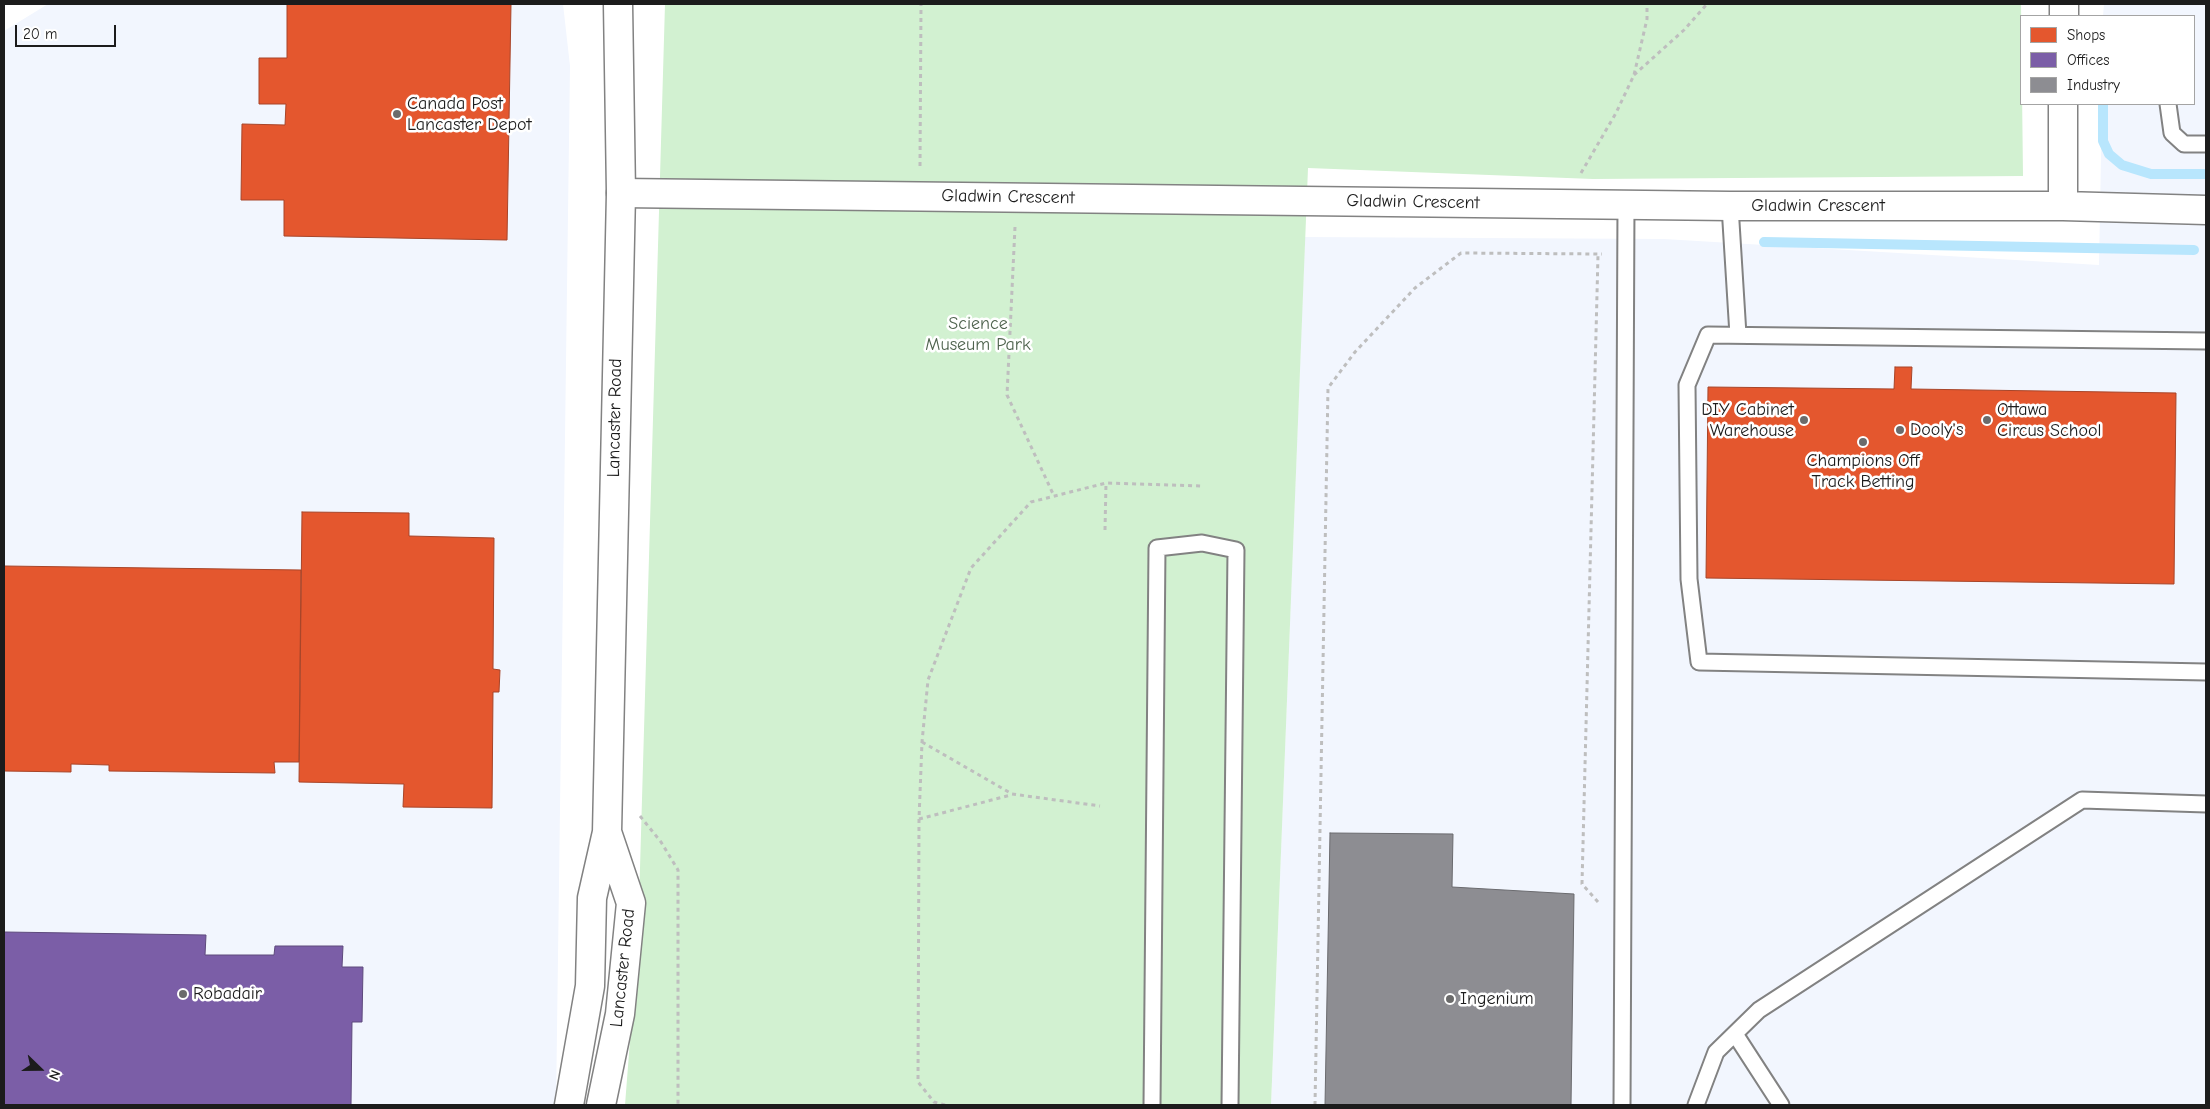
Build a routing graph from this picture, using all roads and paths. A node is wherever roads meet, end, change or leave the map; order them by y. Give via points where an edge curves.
1 (618, 4) edge
2 (921, 4) edge
3 (1648, 4) edge
4 (1707, 4) edge
5 (1634, 76) junction
6 (2063, 105) edge
7 (2168, 105) edge
8 (2206, 144) edge
9 (620, 193) junction
10 (920, 196) junction
11 (1016, 197) junction
12 (1563, 204) junction
13 (1626, 204) junction
14 (1730, 206) junction
15 (2063, 206) junction
16 (2206, 210) edge
17 (1598, 254) junction
18 (1625, 254) junction
19 (1738, 335) junction
20 (2206, 340) edge
21 (1106, 482) junction
22 (1204, 486) dead end
23 (1054, 496) junction
24 (1105, 530) dead end
25 (2206, 672) edge
26 (922, 742) junction
27 (1012, 794) junction
28 (2206, 804) edge
29 (1100, 806) dead end
30 (640, 816) dead end
31 (919, 818) junction
32 (607, 832) junction
33 (1582, 884) dead end
34 (1735, 1034) junction
35 (569, 1105) edge
36 (601, 1105) edge
37 (678, 1105) edge
38 (945, 1105) edge
39 (1152, 1105) edge
40 (1230, 1105) edge
41 (1315, 1105) edge
42 (1622, 1105) edge
43 (1696, 1105) edge
44 (1781, 1105) edge

1 - 9 street, Lancaster Road
2 - 10 path
3 - 5 path
4 - 5 path
5 - 12 path
6 - 15 street
7 - 8 lane via 2172,133 2184,144
9 - 10 street, Gladwin Crescent
9 - 32 street, Lancaster Road
10 - 11 street, Gladwin Crescent
11 - 12 street, Gladwin Crescent
11 - 23 path via 1007,395
12 - 13 street, Gladwin Crescent
13 - 14 street, Gladwin Crescent
13 - 18 lane
14 - 15 street, Gladwin Crescent
14 - 19 lane
15 - 16 street, Gladwin Crescent
17 - 18 path
17 - 33 path
17 - 41 path via 1461,253 1415,288 1355,352 1328,388
18 - 42 lane
19 - 20 lane
19 - 25 lane via 1708,334 1687,385 1689,579 1699,662
21 - 22 path
21 - 23 path
21 - 24 path
23 - 26 path via 1031,502 971,568 928,680
26 - 27 path
26 - 31 path
27 - 29 path
27 - 31 path
28 - 34 lane via 2082,800 1760,1010
30 - 37 path via 678,870
31 - 38 path via 918,1082 934,1102
32 - 35 street, Lancaster Road via 592,898 590,986
32 - 36 street, Lancaster Road via 631,903 620,1014
34 - 43 lane via 1716,1052
34 - 44 lane
39 - 40 lane via 1158,548 1202,543 1236,550

